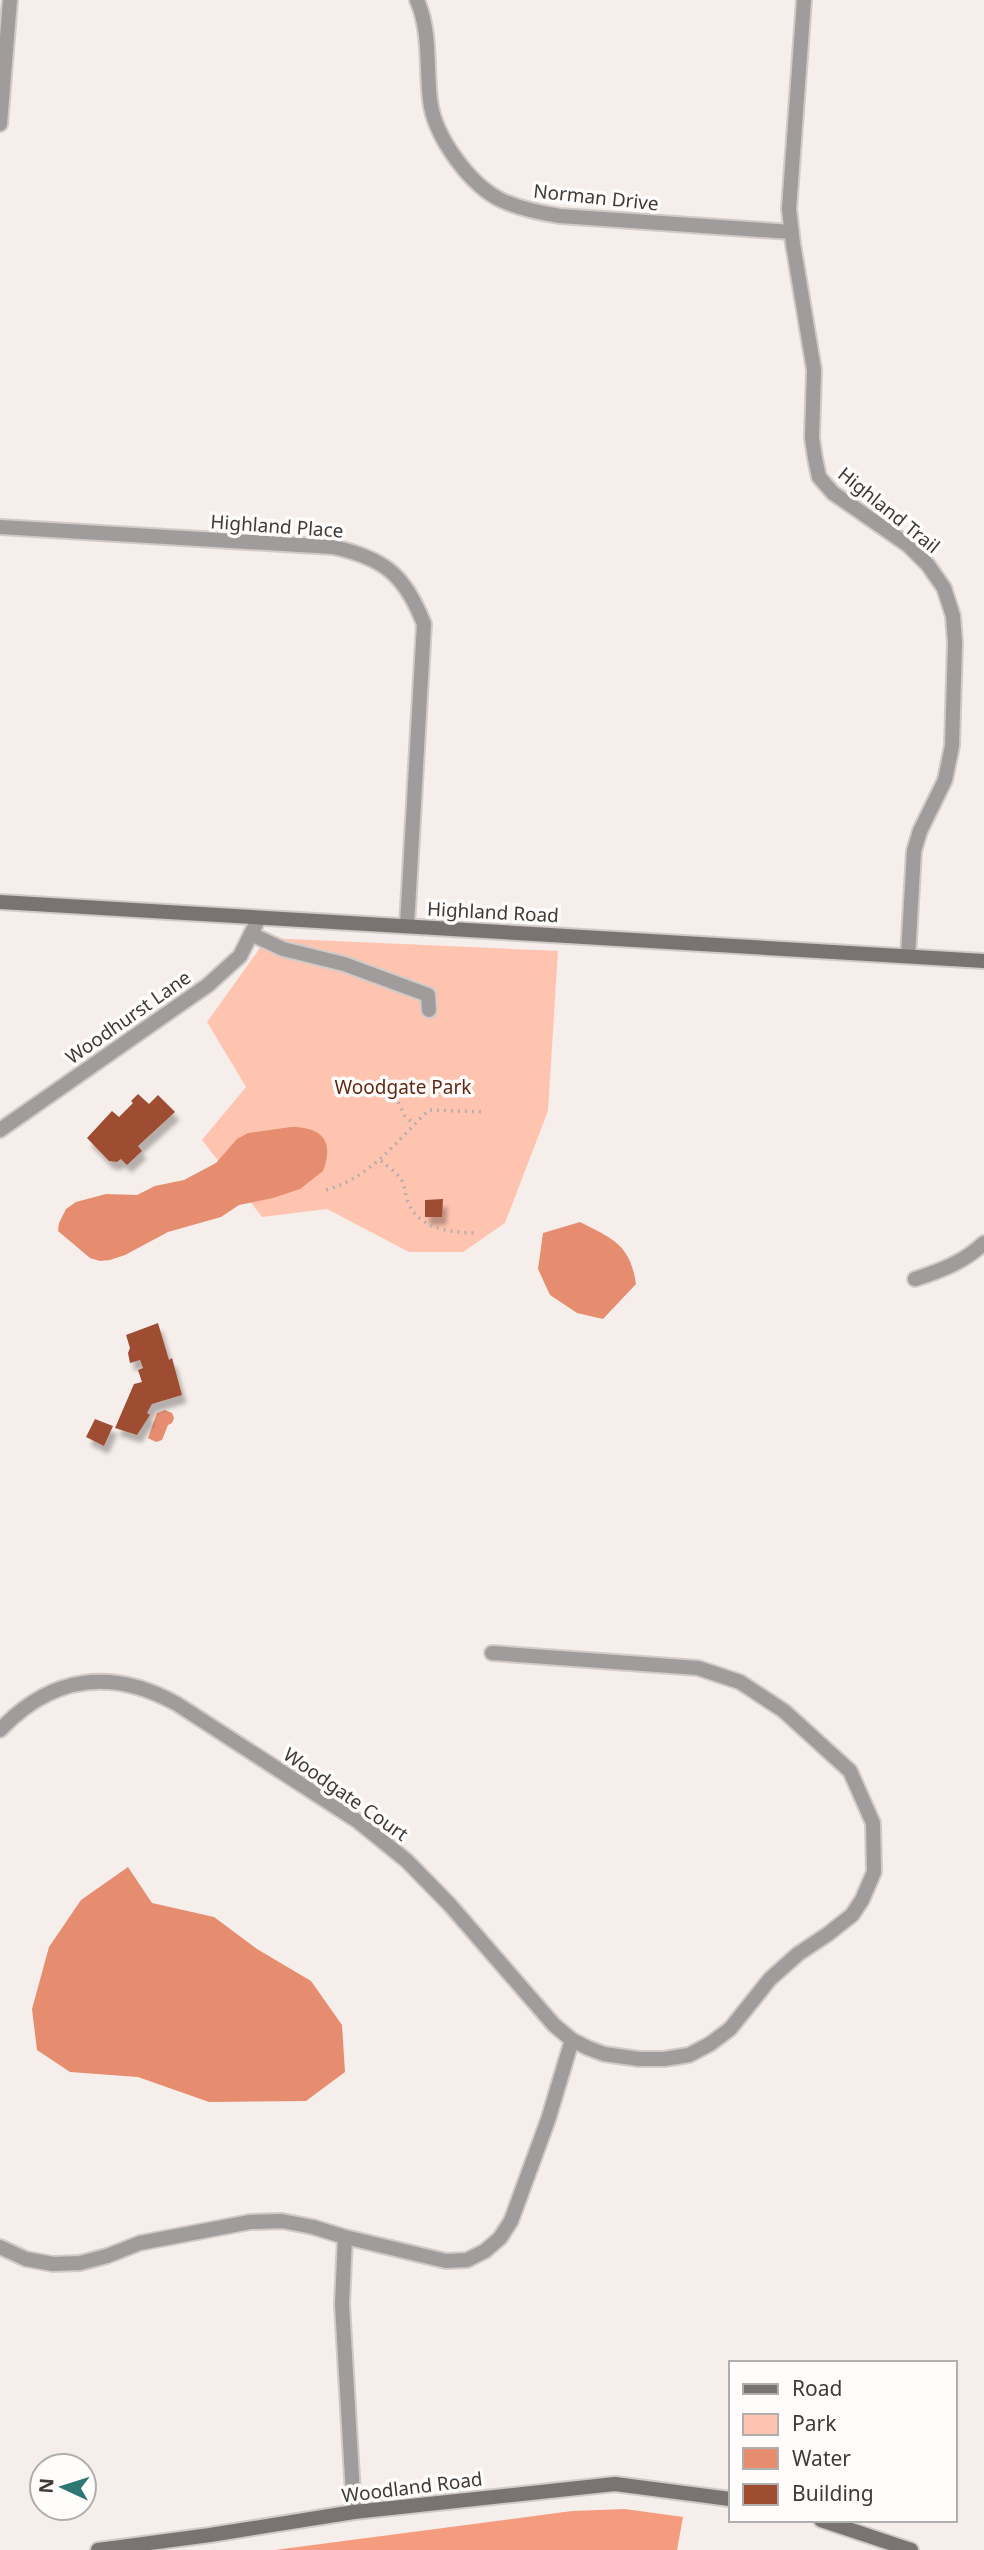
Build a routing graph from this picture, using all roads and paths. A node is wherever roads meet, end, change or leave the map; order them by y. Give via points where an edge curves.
1 (10, 0) edge
2 (417, 0) edge
3 (804, 0) edge
4 (0, 124) edge
5 (791, 232) junction
6 (0, 527) edge
7 (0, 902) edge
8 (260, 918) junction
9 (407, 926) junction
10 (251, 934) junction
11 (908, 956) junction
12 (984, 961) edge
13 (429, 1010) dead end
14 (395, 1096) dead end
15 (485, 1112) dead end
16 (414, 1124) junction
17 (0, 1130) edge
18 (381, 1161) junction
19 (326, 1190) dead end
20 (476, 1233) dead end
21 (984, 1243) edge
22 (915, 1279) dead end
23 (492, 1653) dead end
24 (0, 1730) edge
25 (572, 2040) junction
26 (345, 2237) junction
27 (0, 2247) edge
28 (729, 2499) edge
29 (354, 2512) junction
30 (827, 2522) edge
31 (98, 2550) edge
32 (911, 2550) edge

1 - 4 street
2 - 5 street, Norman Drive via 428,44 430,103 440,132 455,158 500,200 560,216
3 - 5 street, Highland Trail
5 - 11 street, Highland Trail via 814,370 812,438 819,477 833,493 908,545 928,565 944,588 953,616 952,746 945,780 914,851
6 - 9 street, Highland Place via 333,547 380,562 401,579 424,624
7 - 8 street, Highland Road
8 - 9 street, Highland Road
8 - 10 street, Woodhurst Lane
9 - 11 street, Highland Road
10 - 13 street via 283,949 344,964 428,995
10 - 17 street, Woodhurst Lane via 240,956 208,985
11 - 12 street, Highland Road
14 - 16 path
15 - 16 path via 429,1110
16 - 18 path
18 - 19 path
18 - 20 path via 400,1177 416,1215 434,1229
21 - 22 street via 946,1269
23 - 25 street via 698,1668 740,1682 784,1711 850,1771 873,1823 874,1872 852,1915 797,1954 730,2029 710,2044 689,2054 639,2059 604,2053
24 - 25 street, Woodgate Court via 18,1711 67,1686 96,1681 152,1690 359,1822 407,1861
25 - 26 street via 548,2120 511,2221 500,2238 467,2260 446,2262
26 - 27 street via 282,2221 250,2222 140,2243 80,2263 53,2264
26 - 29 street via 342,2304
28 - 29 street, Woodland Road via 615,2484
29 - 31 street, Woodland Road
30 - 32 street

